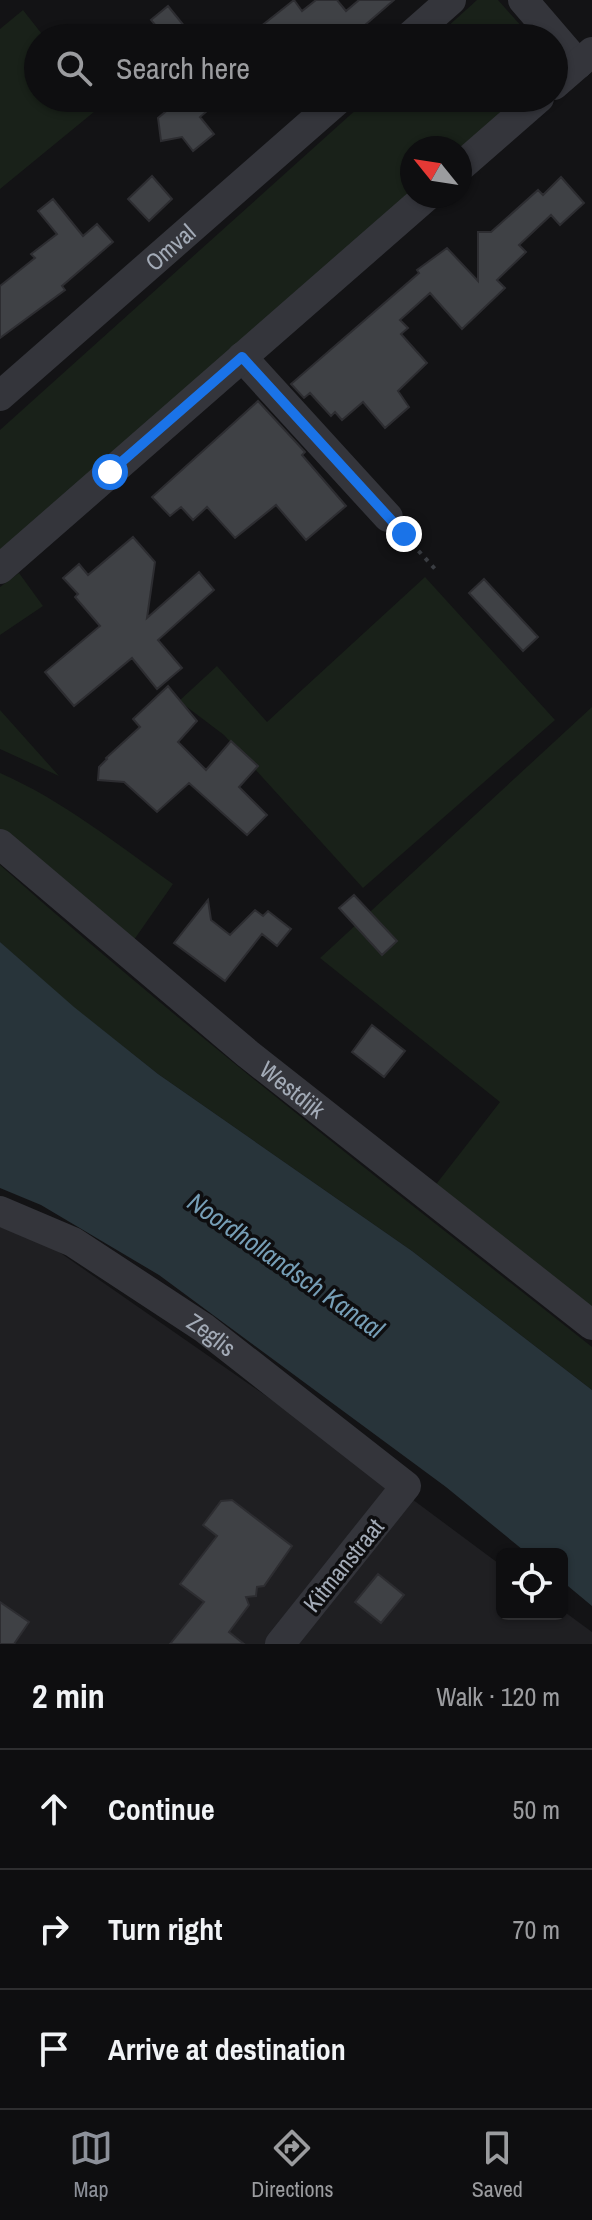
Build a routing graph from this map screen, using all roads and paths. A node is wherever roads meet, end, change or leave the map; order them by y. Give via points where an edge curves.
1 (451, 0) edge
2 (523, 0) edge
3 (424, 24) edge
4 (549, 24) edge
5 (568, 42) edge
6 (585, 58) edge
7 (568, 73) edge
8 (324, 112) edge
9 (523, 112) edge
10 (472, 157) edge
11 (413, 208) edge
12 (242, 357) junction
13 (0, 396) edge
14 (388, 517) joint
15 (0, 569) edge
16 (436, 570) dead end
17 (0, 844) edge
18 (0, 1211) edge
19 (592, 1325) edge
20 (406, 1486) joint
21 (280, 1644) edge

1 - 3 street
2 - 4 street
5 - 6 street
6 - 7 street
8 - 13 street, Omval
9 - 10 street
11 - 12 street
12 - 14 street
12 - 15 street
14 - 16 path
17 - 19 street, Westdijk via 248,1054
18 - 20 street, Zeglis via 73,1242 204,1328
20 - 21 street, Kitmanstraat

